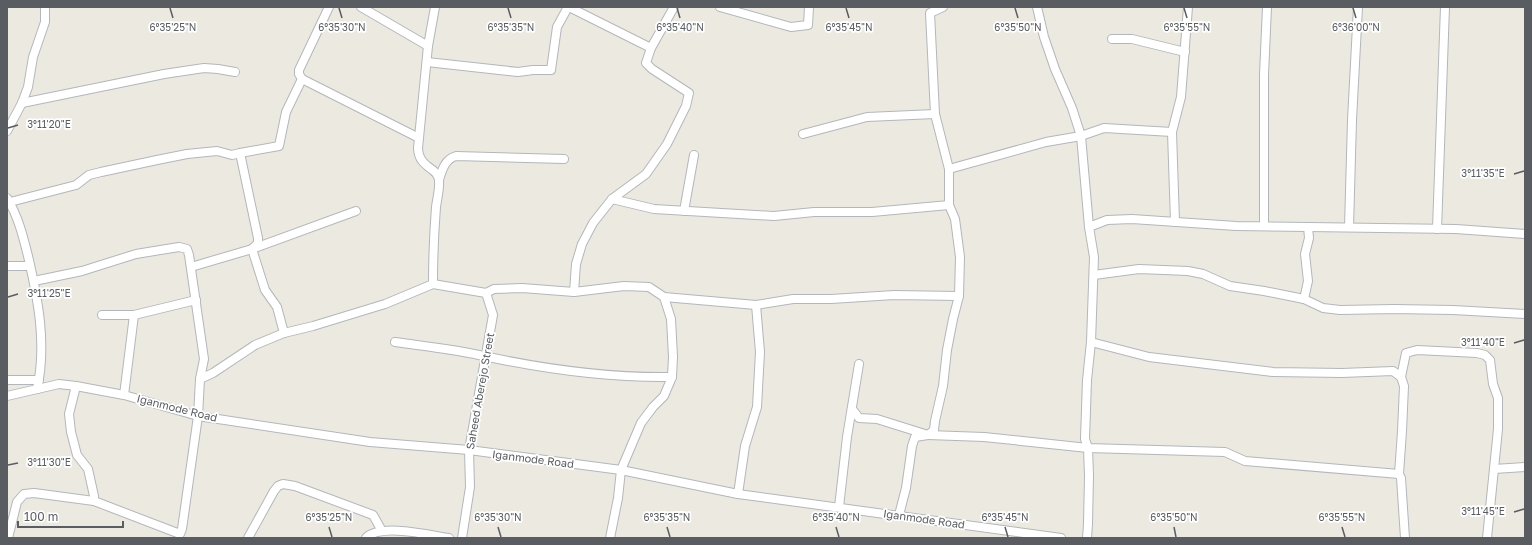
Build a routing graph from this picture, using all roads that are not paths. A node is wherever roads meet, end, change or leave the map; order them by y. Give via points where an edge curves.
1 (45, 7) edge
2 (329, 7) edge
3 (361, 7) edge
4 (435, 7) edge
5 (568, 7) edge
6 (674, 7) edge
7 (720, 7) edge
8 (809, 7) edge
9 (943, 7) edge
10 (1037, 7) edge
11 (1188, 7) edge
12 (1268, 7) edge
13 (1358, 7) edge
14 (1445, 7) edge
15 (1112, 39) dead end
16 (428, 46) junction
17 (651, 48) junction
18 (1185, 52) junction
19 (427, 62) junction
20 (234, 72) dead end
21 (302, 79) junction
22 (22, 103) junction
23 (935, 114) junction
24 (7, 131) edge
25 (1172, 132) junction
26 (803, 134) dead end
27 (1081, 136) junction
28 (419, 138) junction
29 (240, 153) junction
30 (694, 154) dead end
31 (564, 159) dead end
32 (949, 169) junction
33 (439, 180) junction
34 (612, 199) junction
35 (8, 200) edge
36 (949, 205) junction
37 (356, 211) dead end
38 (684, 211) junction
39 (1175, 222) junction
40 (1264, 226) junction
41 (1090, 227) junction
42 (1308, 227) junction
43 (1349, 227) junction
44 (1437, 229) junction
45 (1525, 234) edge
46 (252, 249) junction
47 (7, 266) edge
48 (30, 266) junction
49 (191, 267) junction
50 (1094, 275) junction
51 (34, 281) junction
52 (433, 284) junction
53 (574, 292) junction
54 (486, 293) junction
55 (959, 296) junction
56 (664, 297) junction
57 (1304, 299) junction
58 (196, 300) junction
59 (756, 304) junction
60 (1525, 314) edge
61 (102, 315) dead end
62 (134, 315) junction
63 (284, 333) junction
64 (395, 342) dead end
65 (1091, 342) junction
66 (486, 357) junction
67 (859, 364) dead end
68 (672, 377) junction
69 (1401, 377) junction
70 (200, 379) junction
71 (7, 380) edge
72 (39, 380) junction
73 (76, 386) junction
74 (37, 389) junction
75 (124, 395) junction
76 (7, 396) edge
77 (852, 408) junction
78 (198, 416) junction
79 (928, 435) junction
80 (1088, 448) junction
81 (469, 450) junction
82 (1525, 467) edge
83 (1494, 469) junction
84 (621, 470) junction
85 (1399, 474) junction
86 (738, 494) junction
87 (94, 501) junction
88 (839, 507) junction
89 (899, 516) junction
90 (376, 520) junction
91 (382, 531) junction
92 (368, 536) edge
93 (8, 538) edge
94 (248, 538) edge
95 (449, 538) edge
96 (462, 538) edge
97 (610, 538) edge
98 (1061, 538) edge
99 (1086, 538) edge
100 (1405, 538) edge
101 (1487, 538) edge

1 - 22 street via 45,22
2 - 21 street via 299,70
3 - 16 street
4 - 16 street
5 - 17 street
5 - 19 street via 557,27 551,70 518,72
6 - 17 street
7 - 8 street via 792,27 808,25
9 - 23 street via 930,13
10 - 27 street via 1052,62
11 - 18 street
12 - 40 street via 1264,75
13 - 43 street
14 - 44 street
15 - 18 street via 1132,39
16 - 19 street
17 - 34 street via 646,63 688,93 686,106 667,144 646,174
18 - 25 street via 1181,97
19 - 28 street
20 - 22 street via 204,68
21 - 28 street
21 - 29 street via 286,112 279,146
22 - 24 street
23 - 26 street via 867,117
23 - 32 street
25 - 27 street via 1104,128
25 - 39 street
27 - 32 street via 1046,142
27 - 41 street
28 - 33 street via 421,161
29 - 35 street via 232,155 217,151 187,154 90,175 76,184
29 - 46 street via 258,238 258,243
30 - 38 street
31 - 33 street via 456,156 446,162
32 - 36 street
33 - 52 street
34 - 38 street via 654,209
34 - 53 street via 592,223 582,244 576,264
35 - 48 street via 21,228
36 - 38 street via 872,212 814,212 774,216
36 - 55 street via 955,219 960,258
37 - 46 street
39 - 40 street
39 - 41 street via 1107,220
40 - 42 street
41 - 50 street
42 - 43 street
42 - 57 street via 1309,238 1305,254 1308,281
43 - 44 street
44 - 45 street
46 - 49 street
46 - 63 street via 265,290 277,308
47 - 48 street
48 - 51 street
49 - 51 street via 187,249 179,247 136,254 82,271
49 - 58 street
50 - 57 street via 1139,269 1188,271 1203,274 1230,286
50 - 65 street
51 - 72 street via 41,324
52 - 54 street
52 - 63 street via 385,304
53 - 54 street via 522,288 494,289
53 - 56 street via 624,286 649,287
54 - 66 street, Saheed Aberejo Street via 493,315
55 - 59 street via 894,295 793,299
55 - 79 street via 934,430
56 - 59 street
56 - 68 street via 671,319
57 - 60 street via 1323,308 1340,310 1445,309
58 - 62 street
58 - 70 street via 204,359
59 - 86 street via 760,352 758,407 745,446
61 - 62 street
62 - 75 street
63 - 70 street via 255,345
64 - 66 street
65 - 69 street via 1149,357 1273,372 1393,371
65 - 80 street via 1085,432
66 - 68 street via 566,371 638,378
66 - 81 street, Saheed Aberejo Street
67 - 77 street
68 - 84 street via 664,396 641,423
69 - 83 street via 1406,353 1417,350 1485,355 1490,360 1493,384 1498,398
69 - 85 street via 1404,386
70 - 78 street
71 - 72 street
72 - 74 street
73 - 74 street, Iganmode Road via 59,384
73 - 75 street, Iganmode Road
73 - 87 street via 69,414 71,432 77,454 88,469
74 - 76 street, Iganmode Road
75 - 78 street, Iganmode Road
77 - 79 street via 859,418 877,419
77 - 88 street
78 - 81 street, Iganmode Road via 370,442
78 - 87 street via 180,534
79 - 80 street via 984,437
79 - 89 street via 915,437
80 - 85 street via 1225,452 1245,462
80 - 99 street
81 - 84 street, Iganmode Road
81 - 96 street, Saheed Aberejo Street via 470,487
82 - 83 street
83 - 101 street
84 - 86 street, Iganmode Road
84 - 97 street
85 - 100 street
86 - 88 street, Iganmode Road
87 - 93 street via 24,494 17,502
88 - 89 street, Iganmode Road
89 - 98 street, Iganmode Road
90 - 91 street
90 - 92 street
90 - 94 street via 373,515 295,486 283,484 274,491
91 - 92 street
91 - 95 street via 394,530

